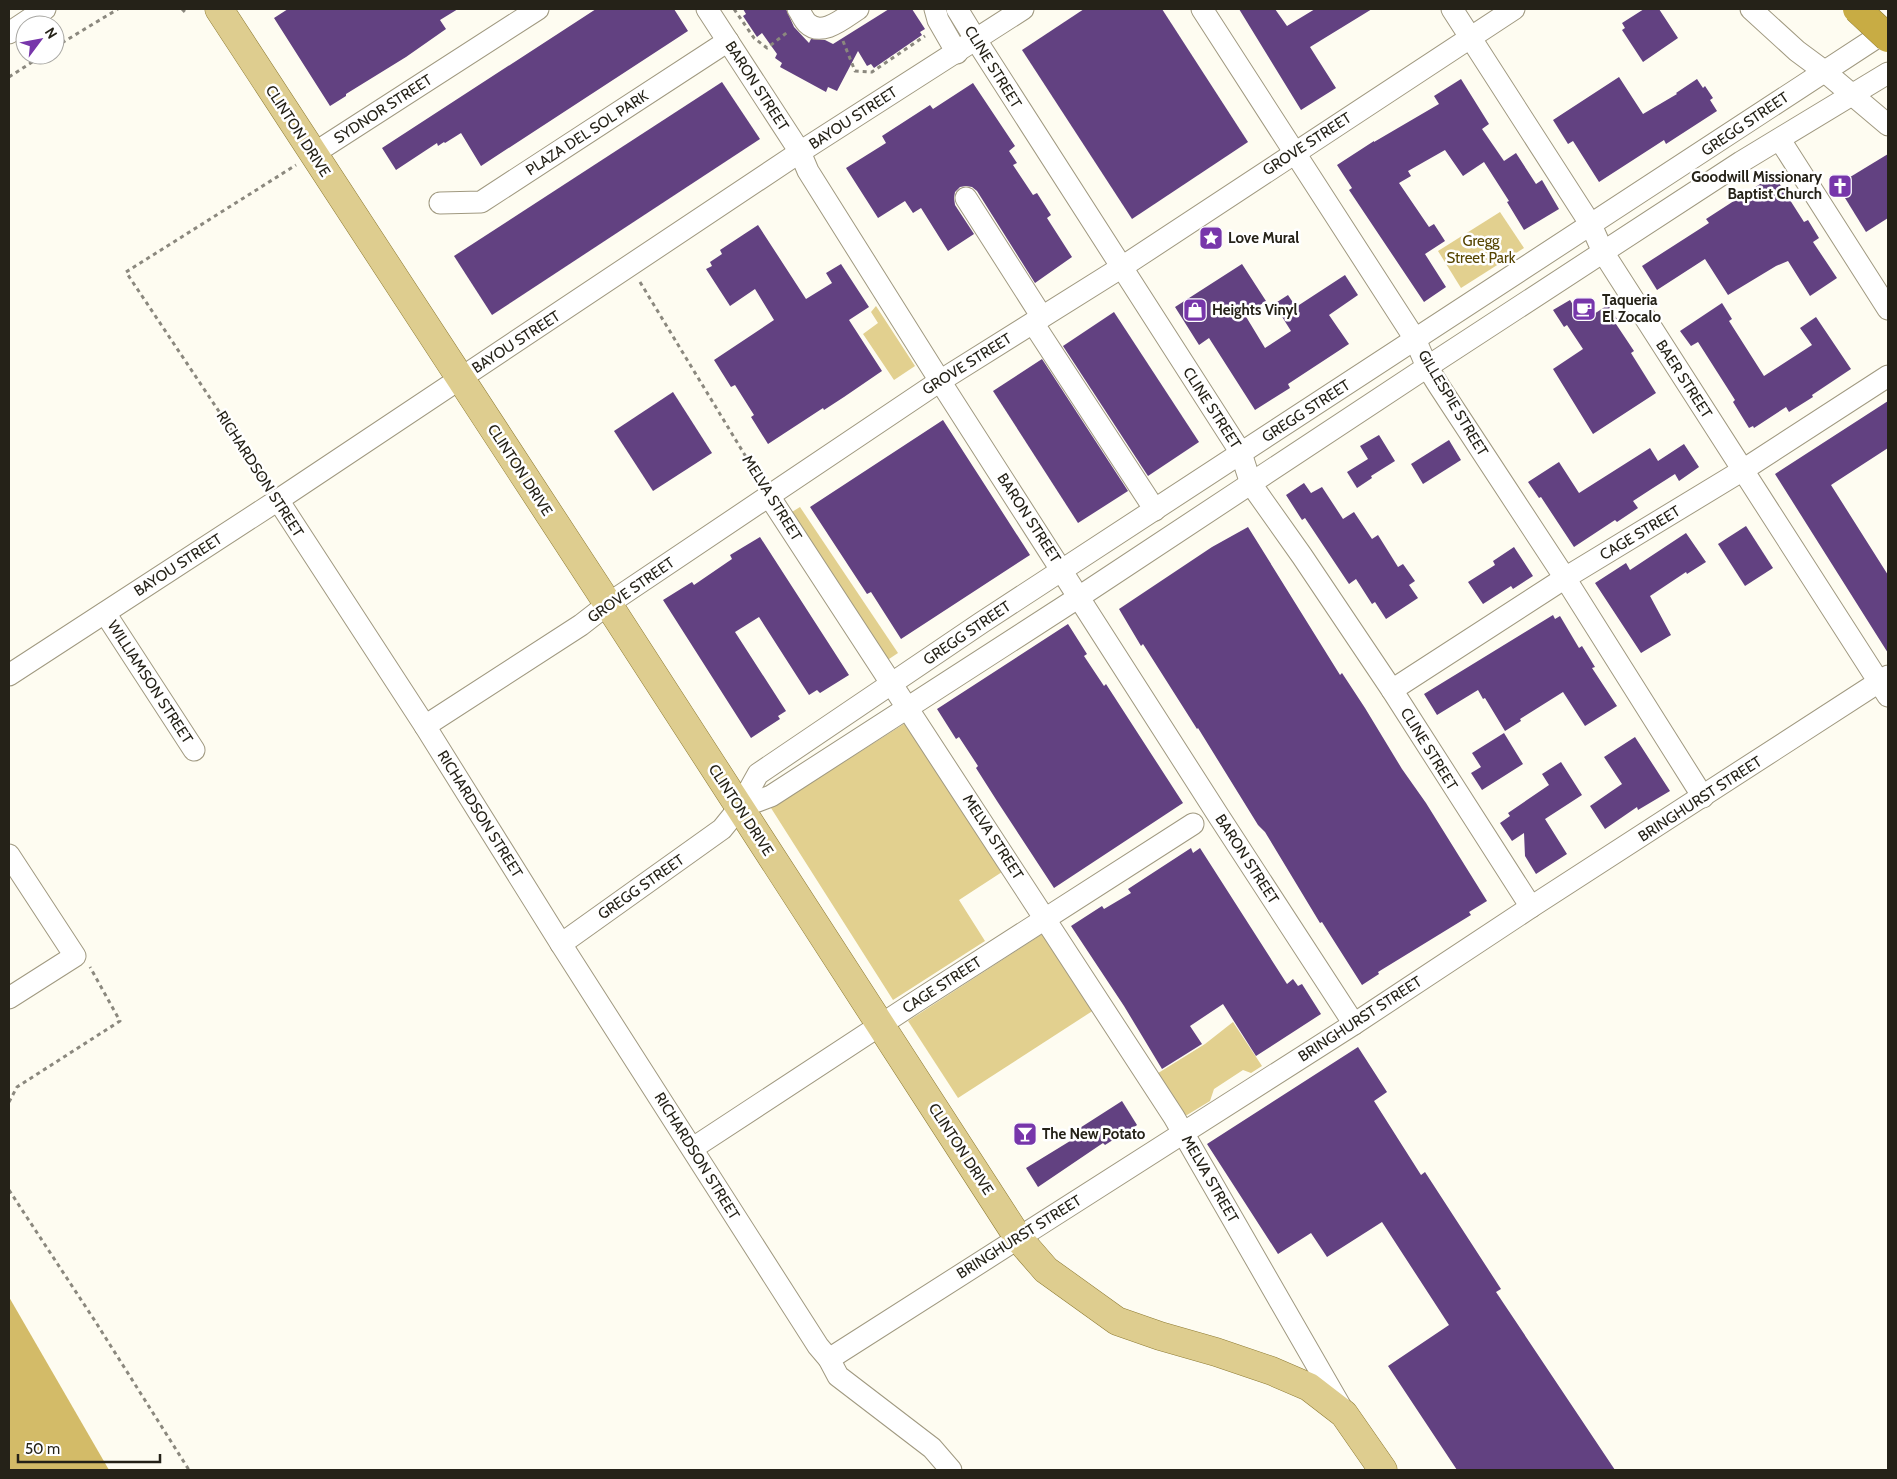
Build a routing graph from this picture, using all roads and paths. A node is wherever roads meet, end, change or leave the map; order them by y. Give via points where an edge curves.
1 (46, 9) edge
2 (118, 9) edge
3 (219, 9) edge
4 (538, 9) edge
5 (707, 9) edge
6 (734, 9) edge
7 (858, 9) edge
8 (957, 9) edge
9 (1023, 9) edge
10 (1202, 9) edge
11 (1452, 9) edge
12 (1514, 9) edge
13 (1751, 9) edge
14 (1857, 9) edge
15 (801, 13) edge
16 (932, 18) edge
17 (838, 21) junction
18 (1888, 30) edge
19 (9, 32) edge
20 (1471, 37) junction
21 (1888, 38) edge
22 (976, 40) junction
23 (728, 41) junction
24 (65, 42) edge
25 (957, 53) junction
26 (28, 65) edge
27 (1824, 71) junction
28 (1888, 73) edge
29 (9, 77) edge
30 (1852, 96) junction
31 (1888, 125) edge
32 (1780, 140) junction
33 (800, 152) junction
34 (1295, 152) junction
35 (313, 154) junction
36 (966, 198) dead end
37 (440, 203) dead end
38 (1591, 225) junction
39 (1603, 252) junction
40 (631, 266) junction
41 (1122, 267) junction
42 (1888, 310) edge
43 (1037, 320) junction
44 (1415, 339) junction
45 (1428, 367) junction
46 (1888, 376) edge
47 (461, 378) junction
48 (940, 381) junction
49 (1241, 453) junction
50 (1743, 470) junction
51 (1251, 484) junction
52 (769, 496) junction
53 (278, 500) junction
54 (1155, 510) junction
55 (1063, 571) junction
56 (1565, 578) junction
57 (1079, 598) junction
58 (608, 604) junction
59 (105, 613) junction
60 (9, 675) edge
61 (892, 683) junction
62 (1885, 685) edge
63 (1392, 690) junction
64 (908, 708) junction
65 (425, 726) junction
66 (194, 750) dead end
67 (1703, 797) junction
68 (739, 808) junction
69 (1194, 824) dead end
70 (9, 855) edge
71 (1531, 907) junction
72 (1046, 918) junction
73 (561, 944) junction
74 (75, 956) junction
75 (9, 998) edge
76 (1354, 1024) junction
77 (880, 1025) junction
78 (9, 1102) edge
79 (1183, 1132) junction
80 (693, 1148) junction
81 (9, 1190) edge
82 (1019, 1239) junction
83 (829, 1359) junction
84 (1344, 1414) junction
85 (189, 1470) edge
86 (952, 1470) edge
87 (1383, 1470) edge

1 - 19 street
2 - 24 path
3 - 35 main road, CLINTON DRIVE
4 - 35 street, SYDNOR STREET
5 - 23 street, BARON STREET
6 - 15 path via 754,38 767,48 798,24
7 - 17 street
8 - 22 street, CLINE STREET
9 - 22 street, BAYOU STREET
10 - 34 street, GILLESPIE STREET
11 - 20 street, BAER STREET
12 - 20 street, GROVE STREET
13 - 27 street
14 - 21 highway, bridge
15 - 17 street via 808,24 821,29
16 - 17 path via 925,36 872,72 855,71
16 - 25 street, CLINE STREET via 938,20
18 - 27 street, GREGG STREET
20 - 34 street, GROVE STREET
20 - 38 street, BAER STREET
22 - 25 street, BAYOU STREET
22 - 41 street, CLINE STREET
23 - 33 street, BARON STREET
23 - 37 street, PLAZA DEL SOL PARK via 481,202
25 - 33 street, BAYOU STREET
26 - 29 path
27 - 30 street
27 - 38 street, GREGG STREET
28 - 30 street, GREGG STREET
30 - 31 street
30 - 32 street, GREGG STREET
32 - 39 street, GREGG STREET
32 - 42 street
33 - 40 street, BAYOU STREET
33 - 48 street, BARON STREET via 808,171
34 - 41 street, GROVE STREET
34 - 44 street, GILLESPIE STREET
35 - 47 main road, CLINTON DRIVE
35 - 53 path, RICHARDSON STREET via 126,272
36 - 43 street
38 - 39 street, BAER STREET
38 - 44 street, GREGG STREET
39 - 45 street, GREGG STREET
39 - 50 street, BAER STREET
40 - 47 street, BAYOU STREET
40 - 52 path, MELVA STREET
41 - 43 street, GROVE STREET
41 - 49 street, CLINE STREET
43 - 48 street, GROVE STREET
43 - 54 street
44 - 45 street, GILLESPIE STREET
44 - 49 street, GREGG STREET
45 - 51 street, GREGG STREET
45 - 56 street, GILLESPIE STREET
46 - 50 street, CAGE STREET
47 - 53 street, BAYOU STREET
47 - 58 main road, CLINTON DRIVE
48 - 52 street, GROVE STREET
48 - 55 street, BARON STREET
49 - 51 street, CLINE STREET
49 - 54 street, GREGG STREET
50 - 56 street, CAGE STREET
50 - 62 street, BAER STREET
51 - 57 street, GREGG STREET
51 - 63 street, CLINE STREET
52 - 58 street, GROVE STREET
52 - 61 street, MELVA STREET
53 - 59 street, BAYOU STREET
53 - 65 street, RICHARDSON STREET
54 - 55 street, GREGG STREET
55 - 57 street, BARON STREET
55 - 61 street, GREGG STREET
56 - 63 street, CAGE STREET
56 - 67 street, GILLESPIE STREET
57 - 64 street, GREGG STREET
57 - 76 street, BARON STREET
58 - 65 street, GROVE STREET
58 - 68 main road, CLINTON DRIVE
59 - 60 street, BAYOU STREET
59 - 66 street, WILLIAMSON STREET
61 - 64 street, MELVA STREET
61 - 68 street, GREGG STREET via 758,774
62 - 67 street, BRINGHURST STREET
63 - 71 street, CLINE STREET
64 - 68 street, GREGG STREET via 771,796
64 - 72 street, MELVA STREET
65 - 73 street, RICHARDSON STREET
67 - 71 street, BRINGHURST STREET
68 - 73 street, GREGG STREET via 722,829
68 - 77 main road, CLINTON DRIVE
69 - 72 street, CAGE STREET
70 - 74 street
71 - 76 street, BRINGHURST STREET
72 - 77 street, CAGE STREET
72 - 79 street, MELVA STREET
73 - 80 street, RICHARDSON STREET
74 - 75 street
74 - 78 path via 88,964 120,1022 17,1087
76 - 79 street, BRINGHURST STREET
77 - 80 street, CAGE STREET
77 - 82 main road, CLINTON DRIVE
79 - 82 street, BRINGHURST STREET
79 - 84 street, MELVA STREET
80 - 83 street, RICHARDSON STREET
81 - 85 path
82 - 83 street, BRINGHURST STREET
82 - 84 main road, CLINTON DRIVE via 1046,1270 1117,1320 1272,1371 1309,1387
83 - 86 street, RICHARDSON STREET via 838,1376 932,1448
84 - 87 main road, CLINTON DRIVE

